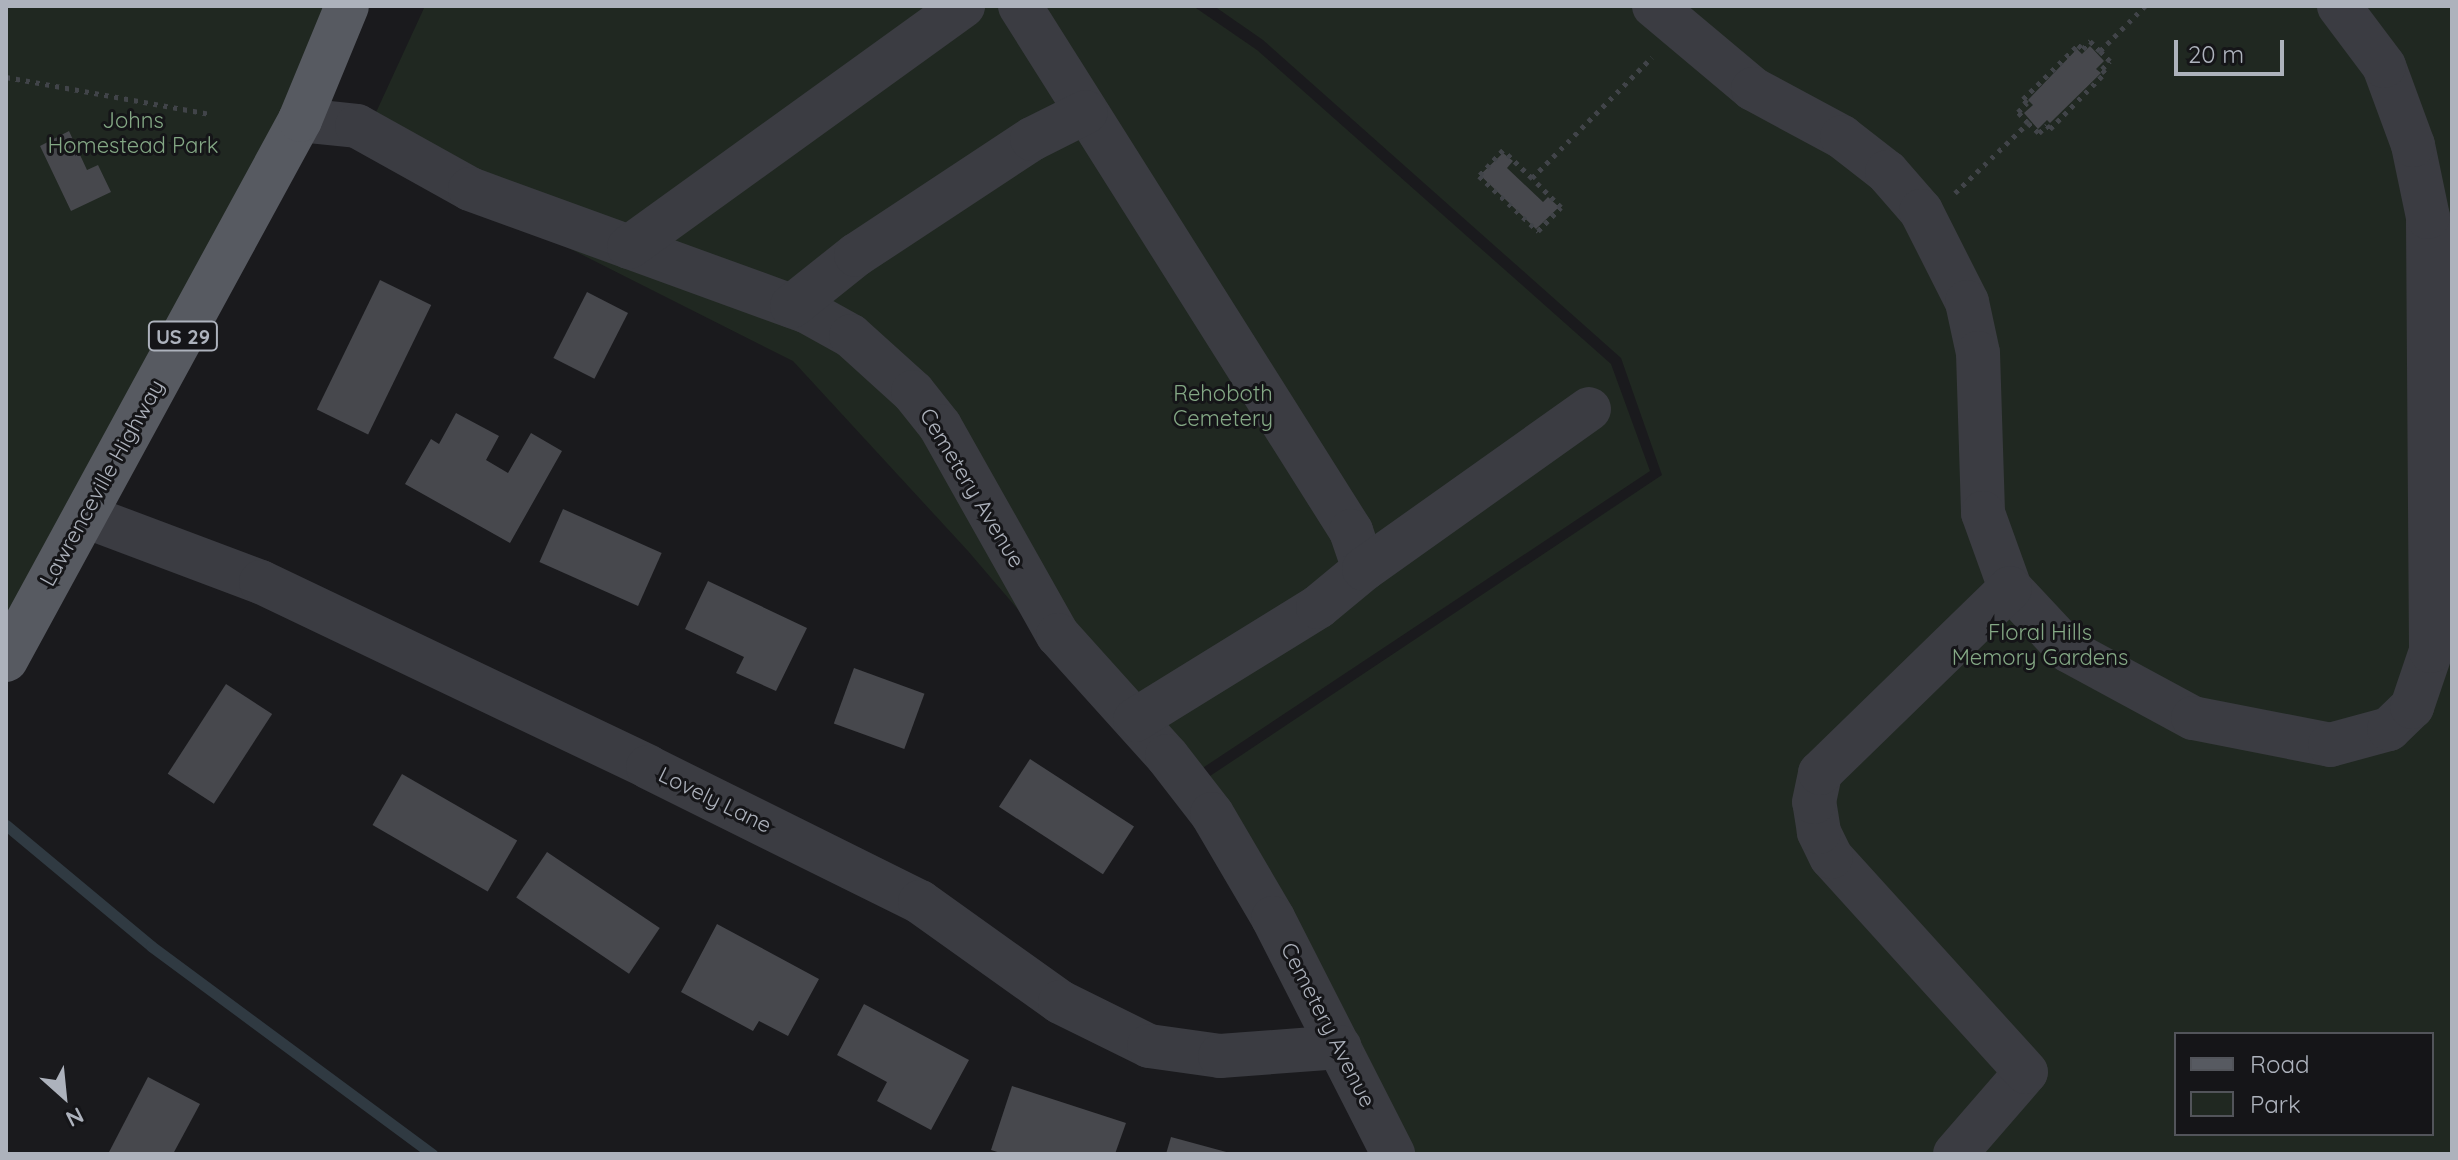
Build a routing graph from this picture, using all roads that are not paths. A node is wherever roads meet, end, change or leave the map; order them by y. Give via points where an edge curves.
1 (347, 6) edge
2 (963, 6) edge
3 (1020, 6) edge
4 (2339, 6) edge
5 (1668, 17) edge
6 (1086, 112) junction
7 (300, 120) junction
8 (629, 247) junction
9 (792, 306) junction
10 (1589, 409) dead end
11 (85, 516) junction
12 (1364, 569) junction
13 (2010, 588) junction
14 (6, 660) edge
15 (1135, 720) junction
16 (1340, 1047) junction
17 (1393, 1154) edge
18 (1955, 1154) edge

1 - 7 main road, Lawrenceville Highway / US 29
2 - 8 street
3 - 6 street
4 - 13 street via 2384,66 2413,145 2428,217 2431,651 2412,707 2389,729 2330,745 2193,718 2069,651
5 - 13 street via 1753,89 1842,137 1887,172 1926,222 1967,302 1978,353 1983,513
6 - 9 street via 1032,139 856,255
6 - 12 street via 1351,531
7 - 8 street, Cemetery Avenue via 357,126 470,189
7 - 11 main road, Lawrenceville Highway / US 29
8 - 9 street, Cemetery Avenue
9 - 15 street, Cemetery Avenue via 851,336 913,392 940,426 1058,635
10 - 12 street
11 - 14 main road, Lawrenceville Highway / US 29
11 - 16 street, Lovely Lane via 261,582 848,866 920,902 1060,1002 1149,1046 1220,1056
12 - 15 street via 1318,607
13 - 18 street via 1820,773 1814,802 1819,832 1831,857 2026,1072
15 - 16 street, Cemetery Avenue via 1212,814
16 - 17 street, Cemetery Avenue

